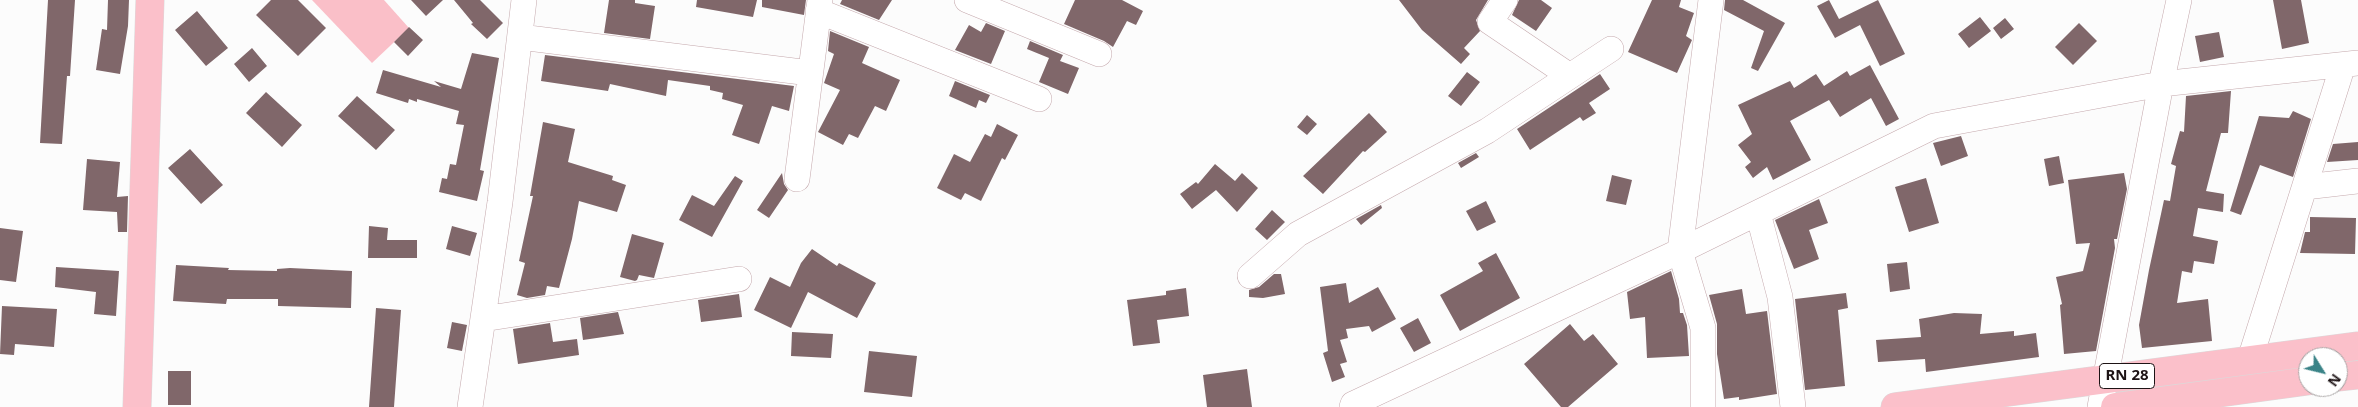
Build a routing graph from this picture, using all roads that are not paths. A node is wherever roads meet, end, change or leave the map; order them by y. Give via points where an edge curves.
1 (150, 0) edge
2 (524, 0) edge
3 (967, 0) edge
4 (1505, 0) edge
5 (1712, 0) edge
6 (2179, 0) edge
7 (819, 6) edge
8 (520, 37) junction
9 (1611, 49) dead end
10 (1099, 54) dead end
11 (2351, 64) edge
12 (810, 73) junction
13 (1570, 76) junction
14 (2161, 84) junction
15 (1039, 99) dead end
16 (797, 178) dead end
17 (2358, 181) edge
18 (2305, 187) junction
19 (1758, 213) junction
20 (1680, 251) junction
21 (1250, 276) dead end
22 (740, 279) dead end
23 (483, 319) junction
24 (2358, 346) edge
25 (2250, 359) junction
26 (2107, 379) junction
27 (2298, 384) edge
28 (2240, 399) edge
29 (137, 407) edge
30 (470, 407) edge
31 (1352, 407) edge
32 (1703, 407) edge
33 (1793, 407) edge
34 (1895, 407) edge
35 (2100, 407) edge
36 (2115, 407) edge

1 - 29 main road
2 - 8 street
3 - 10 street
4 - 13 street via 1490,22
5 - 20 street
6 - 14 street
7 - 12 street
7 - 15 street
8 - 12 street
8 - 23 street
9 - 13 street
11 - 14 street
11 - 18 street
12 - 16 street
13 - 21 street via 1487,131 1298,234
14 - 19 street via 1934,126
14 - 26 street
17 - 18 street
18 - 25 street
19 - 20 street
19 - 33 street via 1780,297
20 - 31 street
20 - 32 street via 1702,328
22 - 23 street
23 - 30 street
24 - 25 main road, RN 28
25 - 26 main road, RN 28
26 - 34 main road, RN 28
26 - 35 street
27 - 28 main road, RN 28
28 - 36 main road, RN 28

